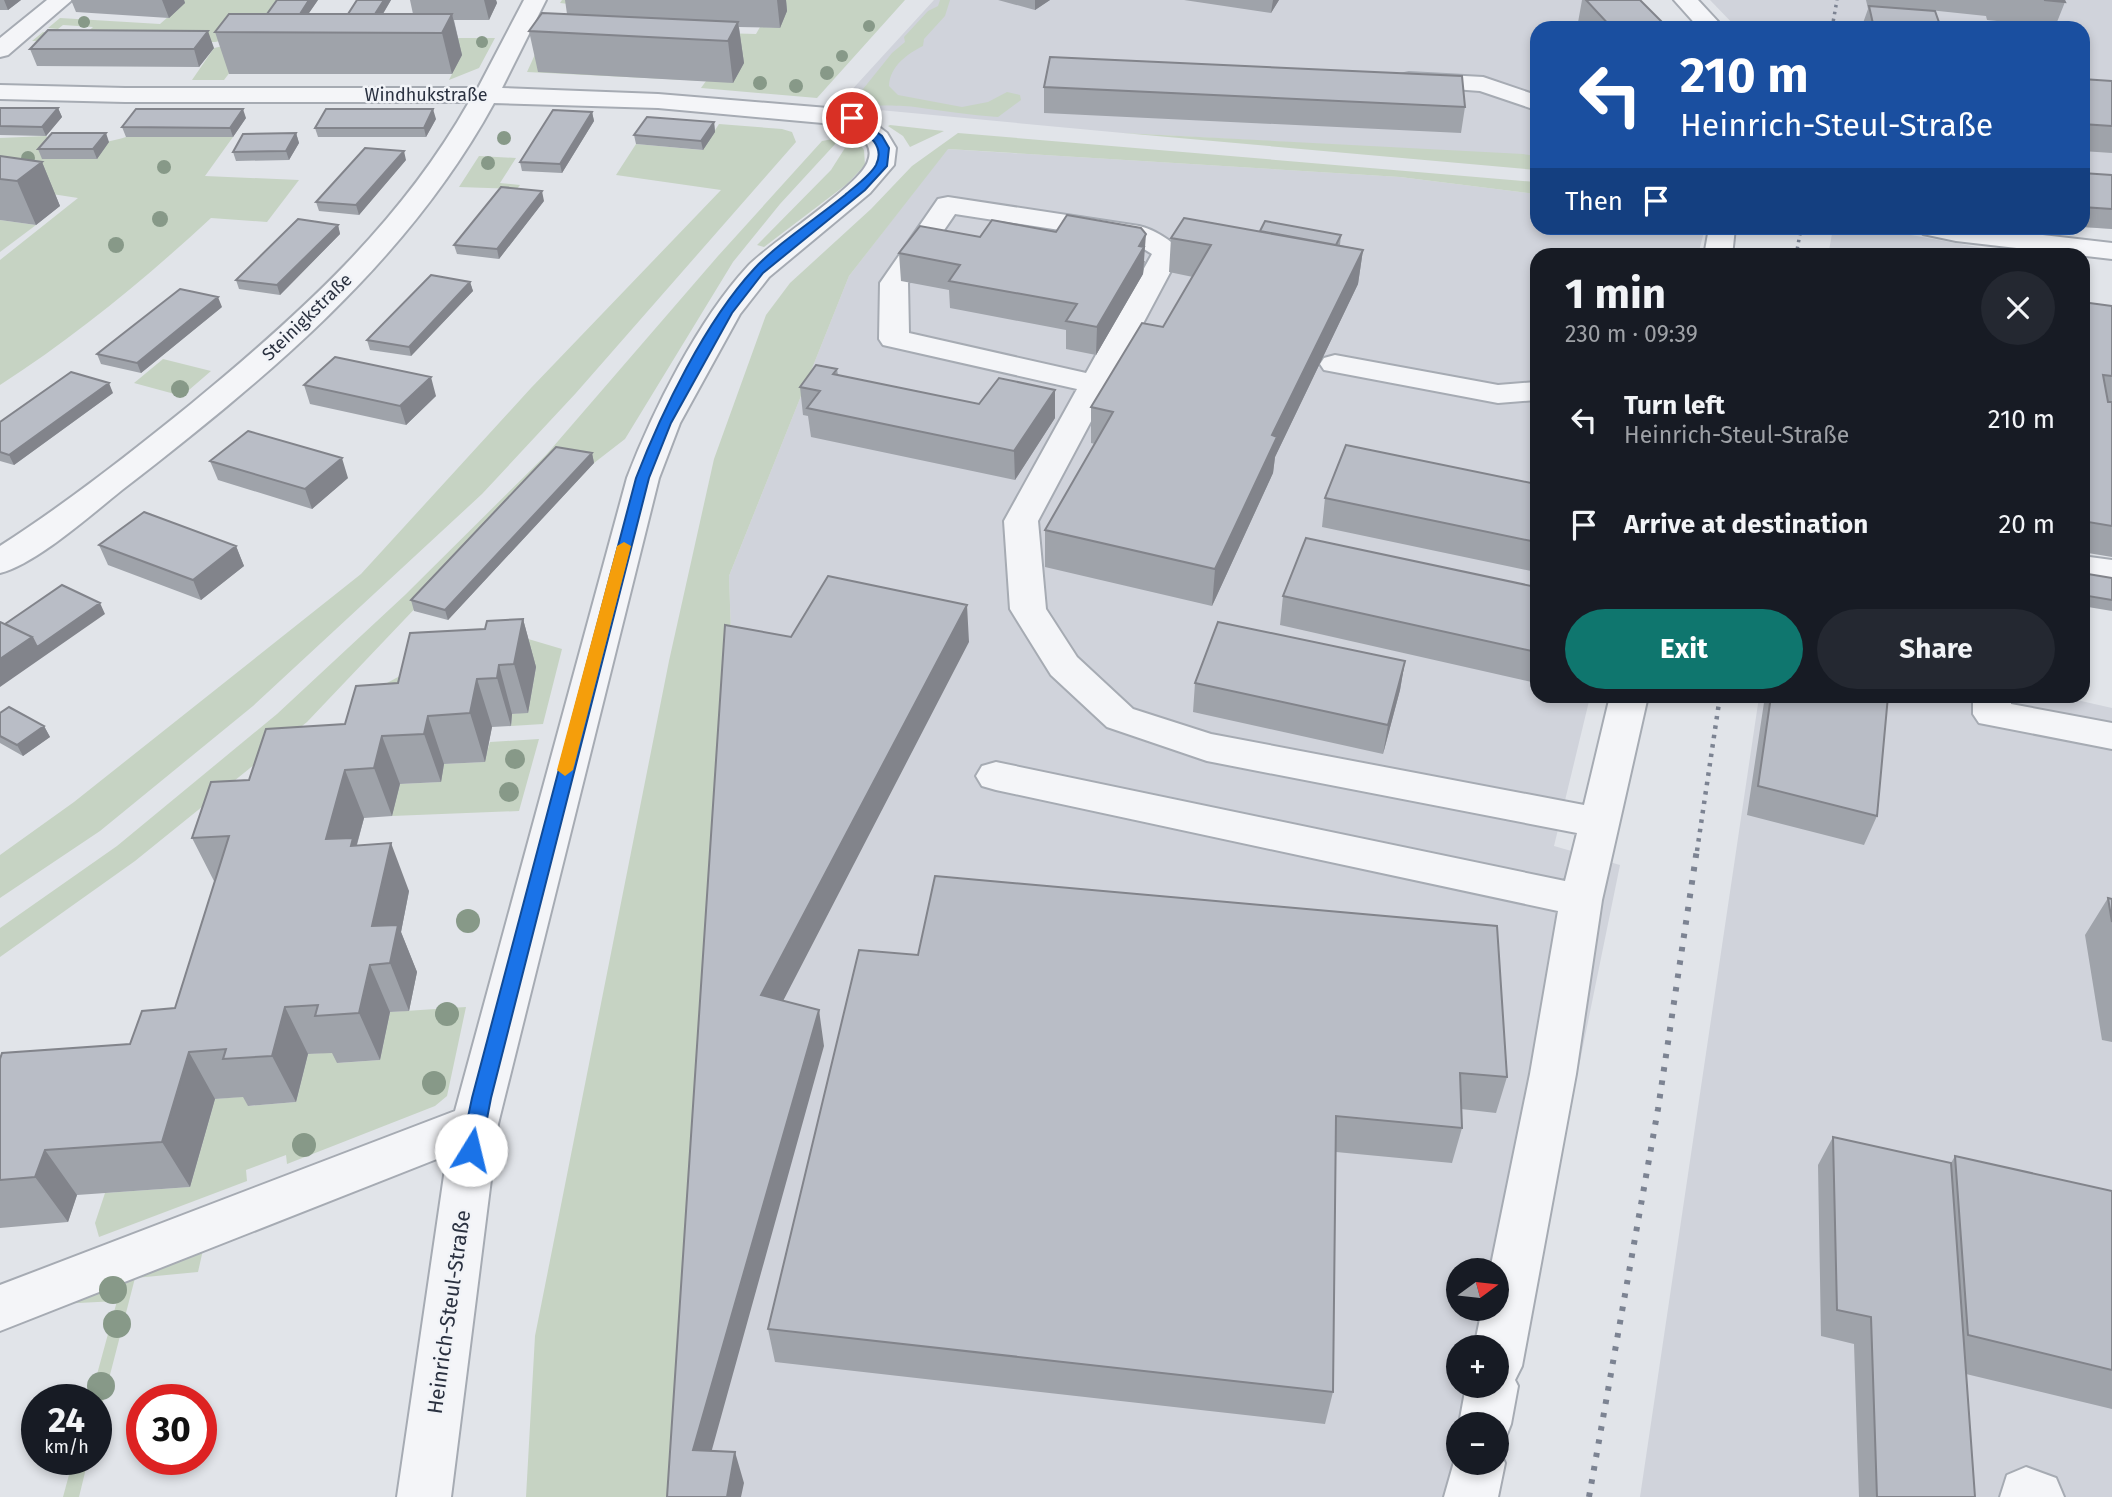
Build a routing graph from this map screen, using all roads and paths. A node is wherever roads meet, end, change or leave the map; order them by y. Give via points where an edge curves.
1 (61, 0) edge
2 (535, 0) edge
3 (1685, 0) edge
4 (1705, 21) edge
5 (0, 50) edge
6 (1389, 79) edge
7 (0, 92) edge
8 (486, 95) junction
9 (1530, 101) edge
10 (852, 118) joint
11 (1954, 235) edge
12 (1986, 246) edge
13 (2036, 248) edge
14 (2090, 250) edge
15 (2112, 251) edge
16 (1335, 363) dead end
17 (1095, 384) junction
18 (1530, 391) edge
19 (0, 562) edge
20 (2090, 568) edge
21 (2112, 571) edge
22 (1627, 703) edge
23 (1992, 703) edge
24 (2112, 736) edge
25 (996, 776) dead end
26 (1601, 823) junction
27 (1581, 900) junction
28 (475, 1124) junction
29 (0, 1308) edge
30 (1502, 1335) edge
31 (1476, 1475) edge
32 (424, 1497) edge
33 (1471, 1497) edge

1 - 5 street
2 - 8 street, Steinigkstraße
3 - 4 street
6 - 9 street via 1483,84
7 - 8 street, Windhukstraße
8 - 10 street, Windhukstraße via 657,101
8 - 19 street, Steinigkstraße via 431,184 393,230 282,344 129,470
10 - 28 street, Heinrich-Steul-Straße via 878,138 883,148 881,166 759,271 735,301 664,423 642,478
11 - 12 street
12 - 13 street
14 - 15 street
16 - 18 street via 1497,394
17 - 17 street via 1167,252 1139,234 948,205 894,283 894,340
17 - 26 street via 1021,521 1028,609 1063,666 1120,718 1207,747
20 - 21 street
22 - 26 street
23 - 24 street via 1992,714
25 - 27 street
26 - 27 street
27 - 30 street via 1553,1074
28 - 29 street
28 - 32 street, Heinrich-Steul-Straße
31 - 33 street

